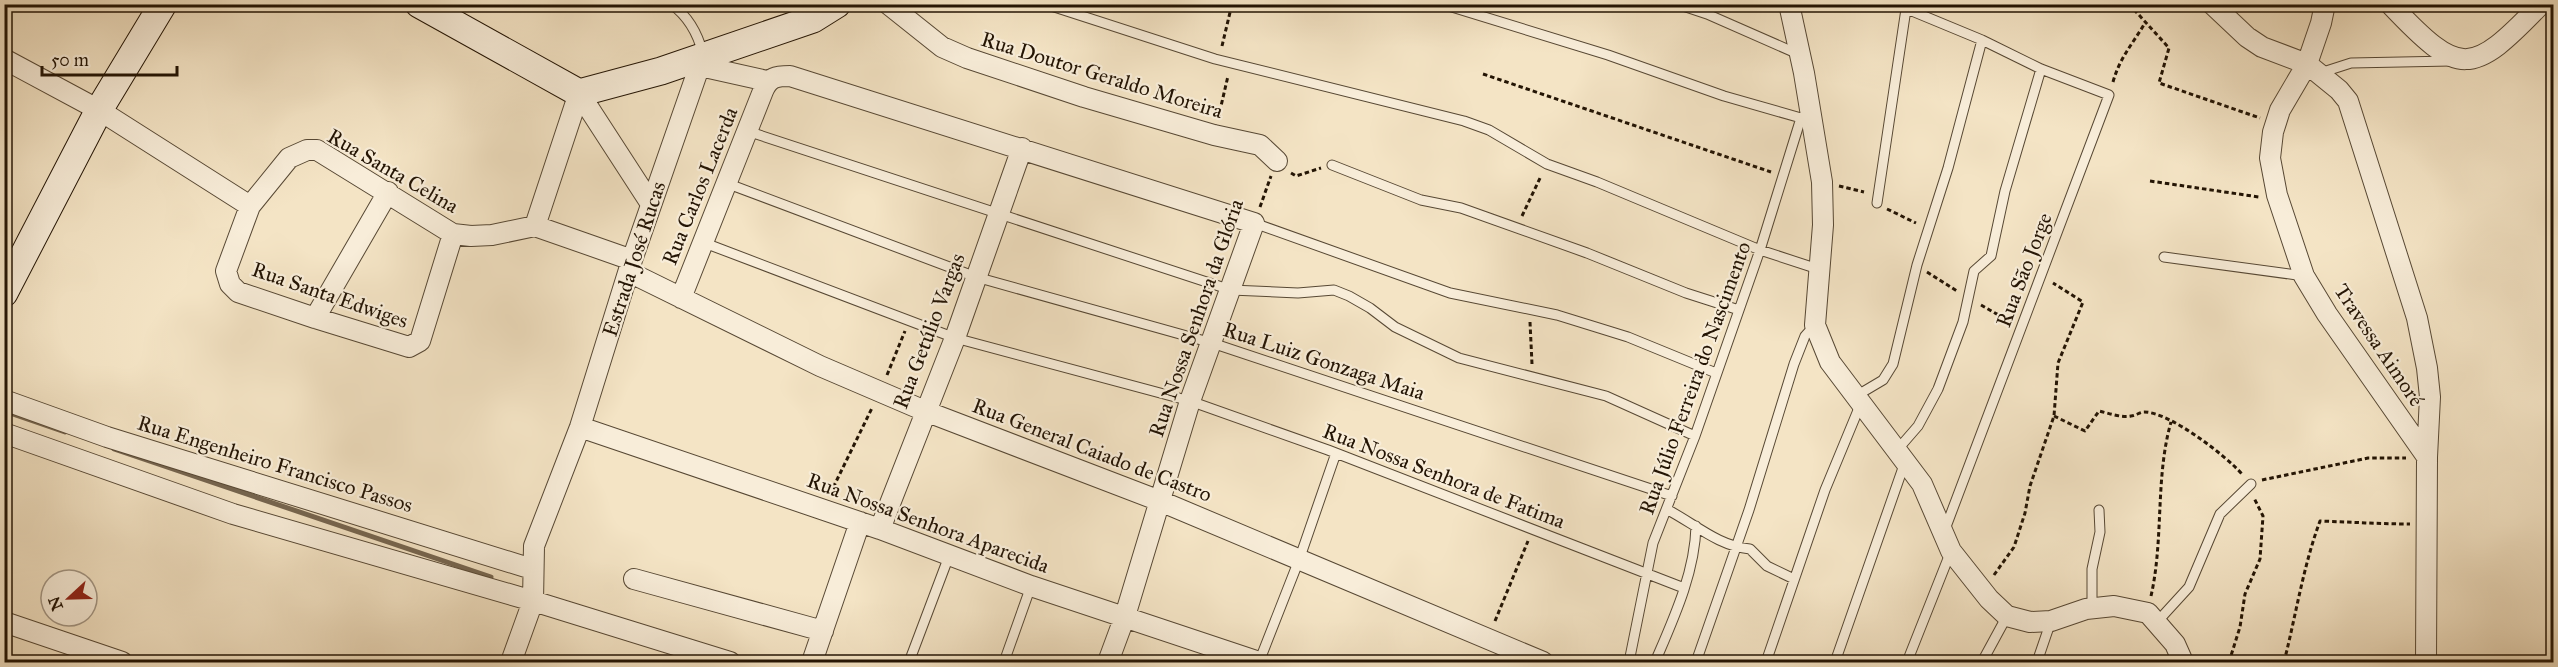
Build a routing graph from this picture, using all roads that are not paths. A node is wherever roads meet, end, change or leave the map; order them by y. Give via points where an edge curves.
1 (163, 4) edge
2 (419, 4) edge
3 (671, 4) edge
4 (837, 4) edge
5 (888, 4) edge
6 (1045, 4) edge
7 (1442, 4) edge
8 (1677, 4) edge
9 (1789, 4) edge
10 (1895, 4) edge
11 (2212, 4) edge
12 (2325, 4) edge
13 (2390, 4) edge
14 (2541, 4) edge
15 (1911, 8) edge
16 (1982, 40) junction
17 (1800, 54) junction
18 (4, 59) edge
19 (2457, 60) junction
20 (702, 61) junction
21 (2313, 68) junction
22 (2041, 69) junction
23 (765, 86) junction
24 (579, 93) junction
25 (99, 110) junction
26 (1806, 117) junction
27 (747, 131) junction
28 (1022, 148) junction
29 (1277, 160) road end
30 (1332, 165) road end
31 (726, 183) junction
32 (388, 192) junction
33 (1877, 199) road end
34 (651, 204) junction
35 (250, 206) junction
36 (999, 213) junction
37 (1254, 223) junction
38 (535, 226) junction
39 (453, 234) junction
40 (702, 242) junction
41 (1760, 250) junction
42 (2164, 257) dead end
43 (630, 266) junction
44 (1818, 269) junction
45 (2304, 276) junction
46 (976, 277) junction
47 (1231, 290) junction
48 (4, 293) edge
49 (681, 298) junction
50 (1739, 310) junction
51 (315, 318) junction
52 (1815, 325) junction
53 (955, 338) junction
54 (1212, 343) junction
55 (1716, 374) junction
56 (4, 400) edge
57 (1858, 400) junction
58 (1190, 401) junction
59 (925, 411) junction
60 (580, 427) junction
61 (4, 433) edge
62 (1695, 436) junction
63 (1336, 453) junction
64 (1902, 454) junction
65 (2427, 457) junction
66 (2248, 487) road end
67 (1672, 496) junction
68 (1160, 501) junction
69 (1668, 510) junction
70 (2099, 510) dead end
71 (860, 522) junction
72 (1696, 526) junction
73 (879, 529) junction
74 (1947, 542) junction
75 (1736, 548) junction
76 (949, 556) junction
77 (1299, 560) junction
78 (532, 569) junction
79 (1646, 574) junction
80 (634, 579) dead end
81 (1794, 579) junction
82 (1031, 586) junction
83 (1684, 588) junction
84 (533, 601) junction
85 (2092, 608) junction
86 (1125, 616) junction
87 (2007, 616) junction
88 (2152, 617) junction
89 (2051, 621) junction
90 (4, 622) edge
91 (823, 631) junction
92 (122, 663) edge
93 (511, 663) edge
94 (730, 663) edge
95 (812, 663) edge
96 (909, 663) edge
97 (1004, 663) edge
98 (1108, 663) edge
99 (1259, 663) edge
100 (1543, 663) edge
101 (1629, 663) edge
102 (1655, 663) edge
103 (1696, 663) edge
104 (1766, 663) edge
105 (1835, 663) edge
106 (1907, 663) edge
107 (1982, 663) edge
108 (2037, 663) edge
109 (2183, 663) edge
110 (2427, 663) edge

1 - 25 street
2 - 24 street
3 - 20 lane via 687,19 700,44
4 - 20 street via 813,19
5 - 29 street, Rua Doutor Geraldo Moreira via 942,47 967,58 1084,97 1260,145
6 - 41 lane via 1219,60 1464,121 1489,130 1548,164
7 - 26 lane via 1608,55 1724,96
8 - 17 lane
9 - 17 street
10 - 15 lane
11 - 21 street via 2262,47
12 - 21 street, Travessa Aimoré
13 - 19 street via 2425,40
14 - 19 street via 2490,52
15 - 16 lane
15 - 33 lane
16 - 22 lane
16 - 57 lane via 1917,265 1893,364 1883,380
17 - 26 street
18 - 25 street
19 - 21 lane
20 - 23 street
20 - 24 street
20 - 34 street, Estrada José Rucas
21 - 45 street, Travessa Aimoré via 2280,110 2270,158 2278,199
21 - 65 street via 2339,90 2355,117 2417,318 2430,397
22 - 64 lane via 2005,191 1991,256 1974,271 1963,322 1938,389
22 - 74 lane, Rua São Jorge via 2109,96
23 - 27 street, Rua Carlos Lacerda
23 - 28 street via 777,76 790,76
24 - 34 street
24 - 38 street
25 - 35 street
25 - 48 street
26 - 41 lane, Rua Júlio Ferreira do Nascimento
26 - 44 street via 1822,182
27 - 31 street, Rua Carlos Lacerda
27 - 36 lane
28 - 36 street, Rua Getúlio Vargas
28 - 37 street
30 - 50 lane via 1421,200 1461,208
31 - 40 street, Rua Carlos Lacerda
31 - 46 lane, Rua Luiz Gonzaga Maia
32 - 35 street, Rua Santa Celina via 317,150 306,150 289,158
32 - 39 street, Rua Santa Celina
32 - 51 street
34 - 43 street, Estrada José Rucas
35 - 51 street, Rua Santa Edwiges via 226,271 230,284 238,292
36 - 46 street, Rua Getúlio Vargas
36 - 47 lane
37 - 47 street, Rua Nossa Senhora da Glória
37 - 55 lane via 1450,293 1529,309 1628,337
38 - 39 street, Rua Santa Celina via 492,235
38 - 43 street
39 - 51 street, Rua Santa Edwiges via 417,344 409,347
40 - 49 street, Rua Carlos Lacerda
40 - 53 lane, Rua Nossa Senhora de Fatima
41 - 44 lane
41 - 50 lane, Rua Júlio Ferreira do Nascimento
42 - 45 lane
43 - 49 street, Rua General Caiado de Castro
43 - 60 street, Estrada José Rucas
44 - 52 street
45 - 65 street, Travessa Aimoré
46 - 53 street, Rua Getúlio Vargas
46 - 54 lane, Rua Luiz Gonzaga Maia
47 - 54 street, Rua Nossa Senhora da Glória
47 - 62 lane via 1334,290 1370,308 1395,327 1459,358 1606,396
49 - 59 street, Rua General Caiado de Castro via 820,366
50 - 55 lane, Rua Júlio Ferreira do Nascimento
52 - 57 street via 1830,362
52 - 75 lane via 1805,336 1794,364
53 - 58 lane, Rua Nossa Senhora de Fatima
53 - 59 street, Rua Getúlio Vargas
54 - 58 street, Rua Nossa Senhora da Glória
54 - 67 lane, Rua Luiz Gonzaga Maia
55 - 62 lane, Rua Júlio Ferreira do Nascimento
56 - 78 street, Rua Engenheiro Francisco Passos via 107,437
57 - 64 street
57 - 81 lane
58 - 63 lane, Rua Nossa Senhora de Fatima
58 - 68 street, Rua Nossa Senhora da Glória
59 - 68 street, Rua General Caiado de Castro
59 - 73 street, Rua Getúlio Vargas
60 - 71 street, Rua Nossa Senhora Aparecida
60 - 78 street, Estrada José Rucas via 534,546
61 - 84 street via 232,514
62 - 67 lane, Rua Júlio Ferreira do Nascimento
63 - 77 lane
63 - 79 lane, Rua Nossa Senhora de Fatima
64 - 74 street via 1922,484
64 - 105 lane
65 - 110 street
66 - 88 lane via 2220,514 2188,587
67 - 69 lane, Rua Júlio Ferreira do Nascimento
68 - 77 street, Rua General Caiado de Castro
68 - 86 street, Rua Nossa Senhora da Glória
69 - 72 lane
69 - 79 lane, Rua Júlio Ferreira do Nascimento via 1653,543
70 - 85 lane
71 - 73 street, Rua Nossa Senhora Aparecida
71 - 91 street
72 - 75 lane
72 - 83 lane
73 - 76 street, Rua Nossa Senhora Aparecida
74 - 87 street via 1982,590
74 - 106 lane, Rua São Jorge
75 - 81 lane via 1750,549 1767,566
75 - 103 lane
76 - 82 street, Rua Nossa Senhora Aparecida
76 - 96 lane
77 - 99 lane
77 - 100 street, Rua General Caiado de Castro
78 - 84 street, Estrada José Rucas
79 - 83 lane, Rua Nossa Senhora de Fatima
79 - 101 lane, Rua Júlio Ferreira do Nascimento
80 - 91 street
81 - 104 lane
82 - 86 street, Rua Nossa Senhora Aparecida
82 - 97 lane
83 - 102 lane
84 - 93 street
84 - 94 street
85 - 88 street via 2114,606
85 - 89 street
86 - 98 street, Rua Nossa Senhora da Glória
86 - 99 street, Rua Nossa Senhora Aparecida
87 - 89 street via 2030,622
87 - 107 lane
88 - 109 street via 2175,644
89 - 108 lane
90 - 92 street
91 - 95 street

